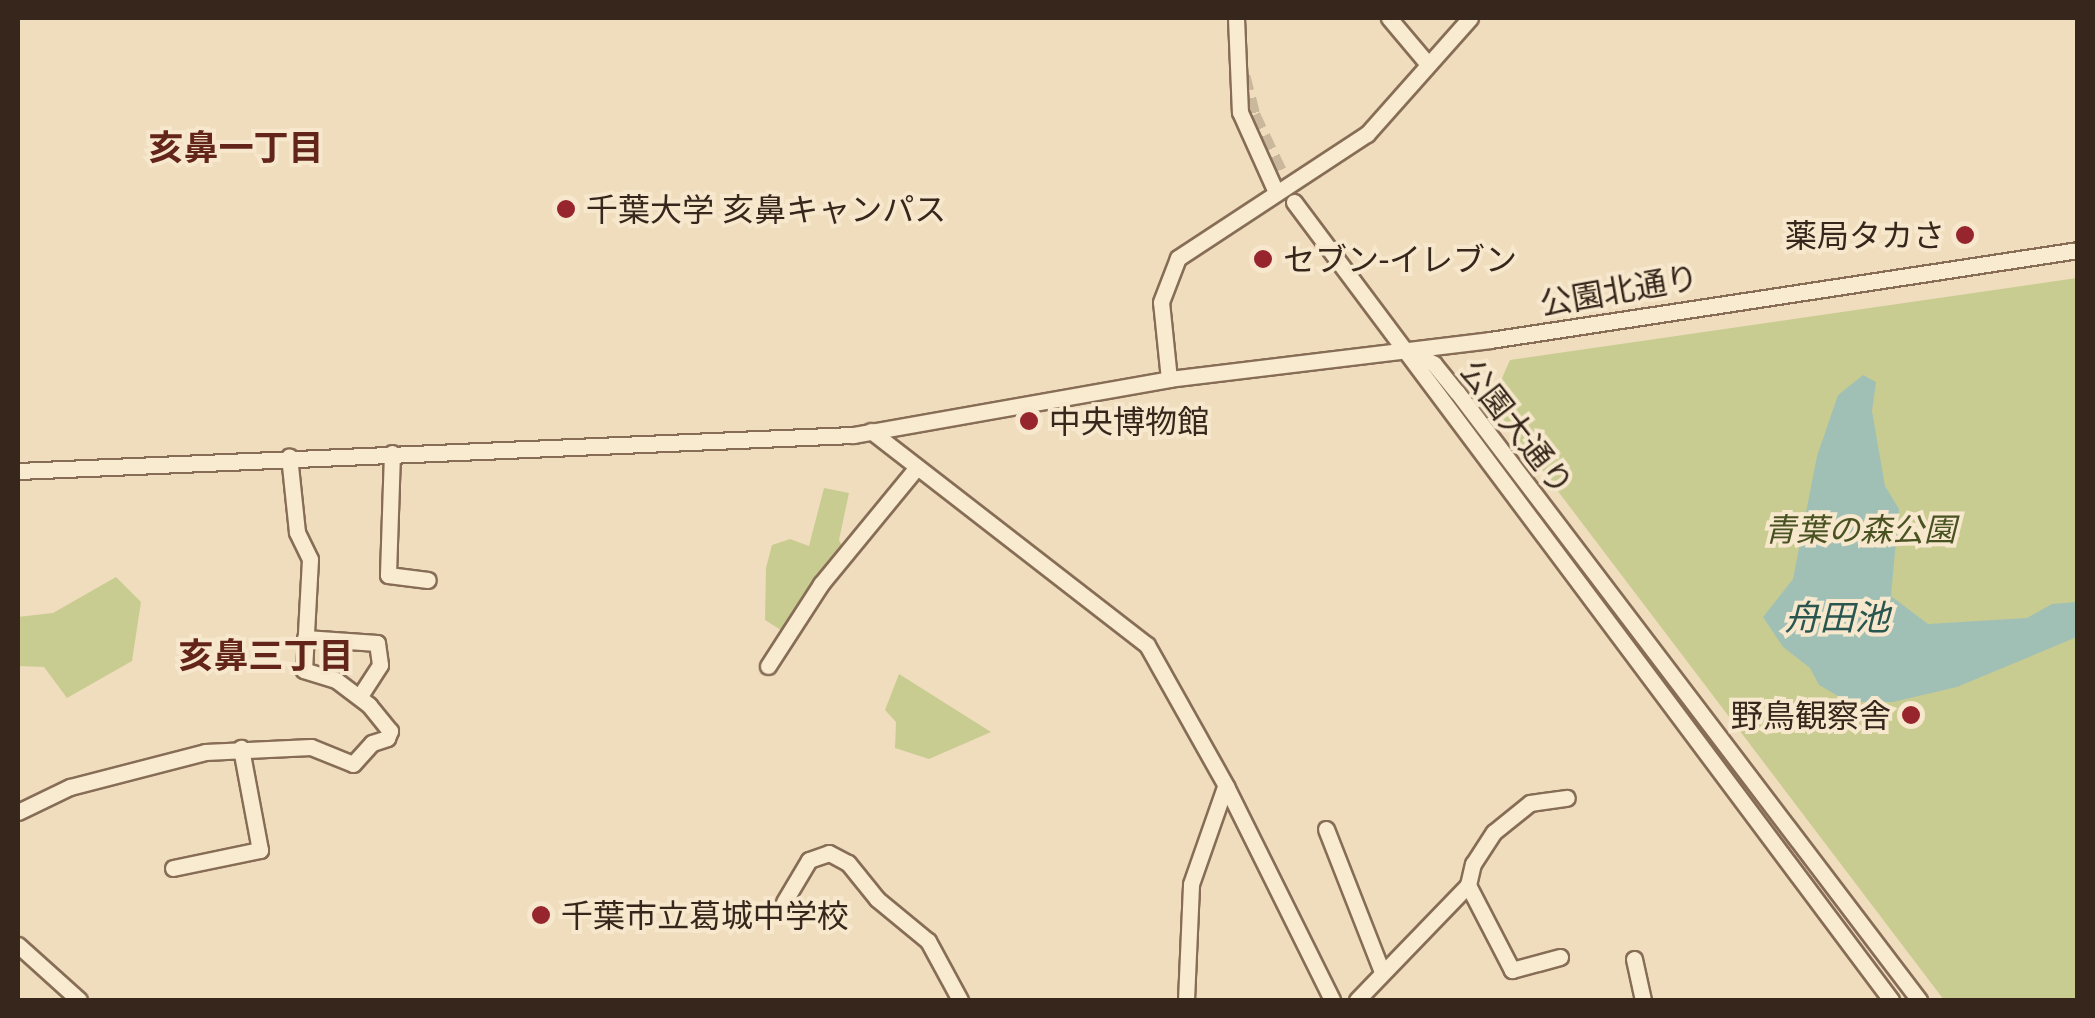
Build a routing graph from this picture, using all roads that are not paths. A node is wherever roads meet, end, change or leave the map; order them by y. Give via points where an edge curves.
1 (1236, 18) edge
2 (1389, 18) edge
3 (1470, 18) edge
4 (1427, 63) junction
5 (1276, 192) junction
6 (1294, 202) tunnel mouth
7 (2078, 250) edge
8 (1408, 351) junction
9 (1169, 379) junction
10 (871, 431) junction
11 (392, 453) junction
12 (289, 456) junction
13 (917, 467) junction
14 (18, 470) edge
15 (428, 580) dead end
16 (305, 638) junction
17 (768, 666) dead end
18 (359, 697) junction
19 (240, 748) junction
20 (1226, 786) junction
21 (1567, 798) dead end
22 (18, 812) edge
23 (1326, 829) dead end
24 (173, 868) dead end
25 (1468, 885) junction
26 (784, 902) dead end
27 (18, 945) edge
28 (1560, 957) dead end
29 (1634, 959) dead end
30 (1382, 972) junction
31 (79, 1000) edge
32 (960, 1000) edge
33 (1186, 1000) edge
34 (1332, 1000) edge
35 (1357, 1000) edge
36 (1642, 1000) edge
37 (1891, 1000) edge
38 (1919, 1000) edge

1 - 5 street via 1240,112
2 - 4 street
3 - 4 street
4 - 5 street via 1367,134
5 - 9 street via 1190,246 1171,269 1160,325
6 - 8 street
7 - 8 street, 公園北通り
8 - 9 street, 公園北通り
8 - 37 street, 公園大通り via 1433,395
8 - 38 street, 公園大通り via 1434,364 1457,392
9 - 10 street, 公園北通り
10 - 11 street, 公園北通り
10 - 13 street
11 - 12 street, 公園北通り
11 - 15 street via 388,575
12 - 14 street, 公園北通り
12 - 16 street via 297,532 310,559
13 - 17 street via 820,584
13 - 20 street via 1128,626 1155,660
16 - 18 street via 304,670 336,680
16 - 18 street via 377,643 380,665
18 - 19 street via 390,731 353,764 311,747
19 - 22 street via 139,767 70,787
19 - 24 street via 260,850
20 - 33 street via 1191,884
20 - 34 street
21 - 25 street via 1530,803 1494,832
23 - 30 street
25 - 28 street via 1512,970
25 - 30 street
26 - 32 street via 809,860 829,853 848,863 928,941
27 - 31 street
29 - 36 street
30 - 35 street

